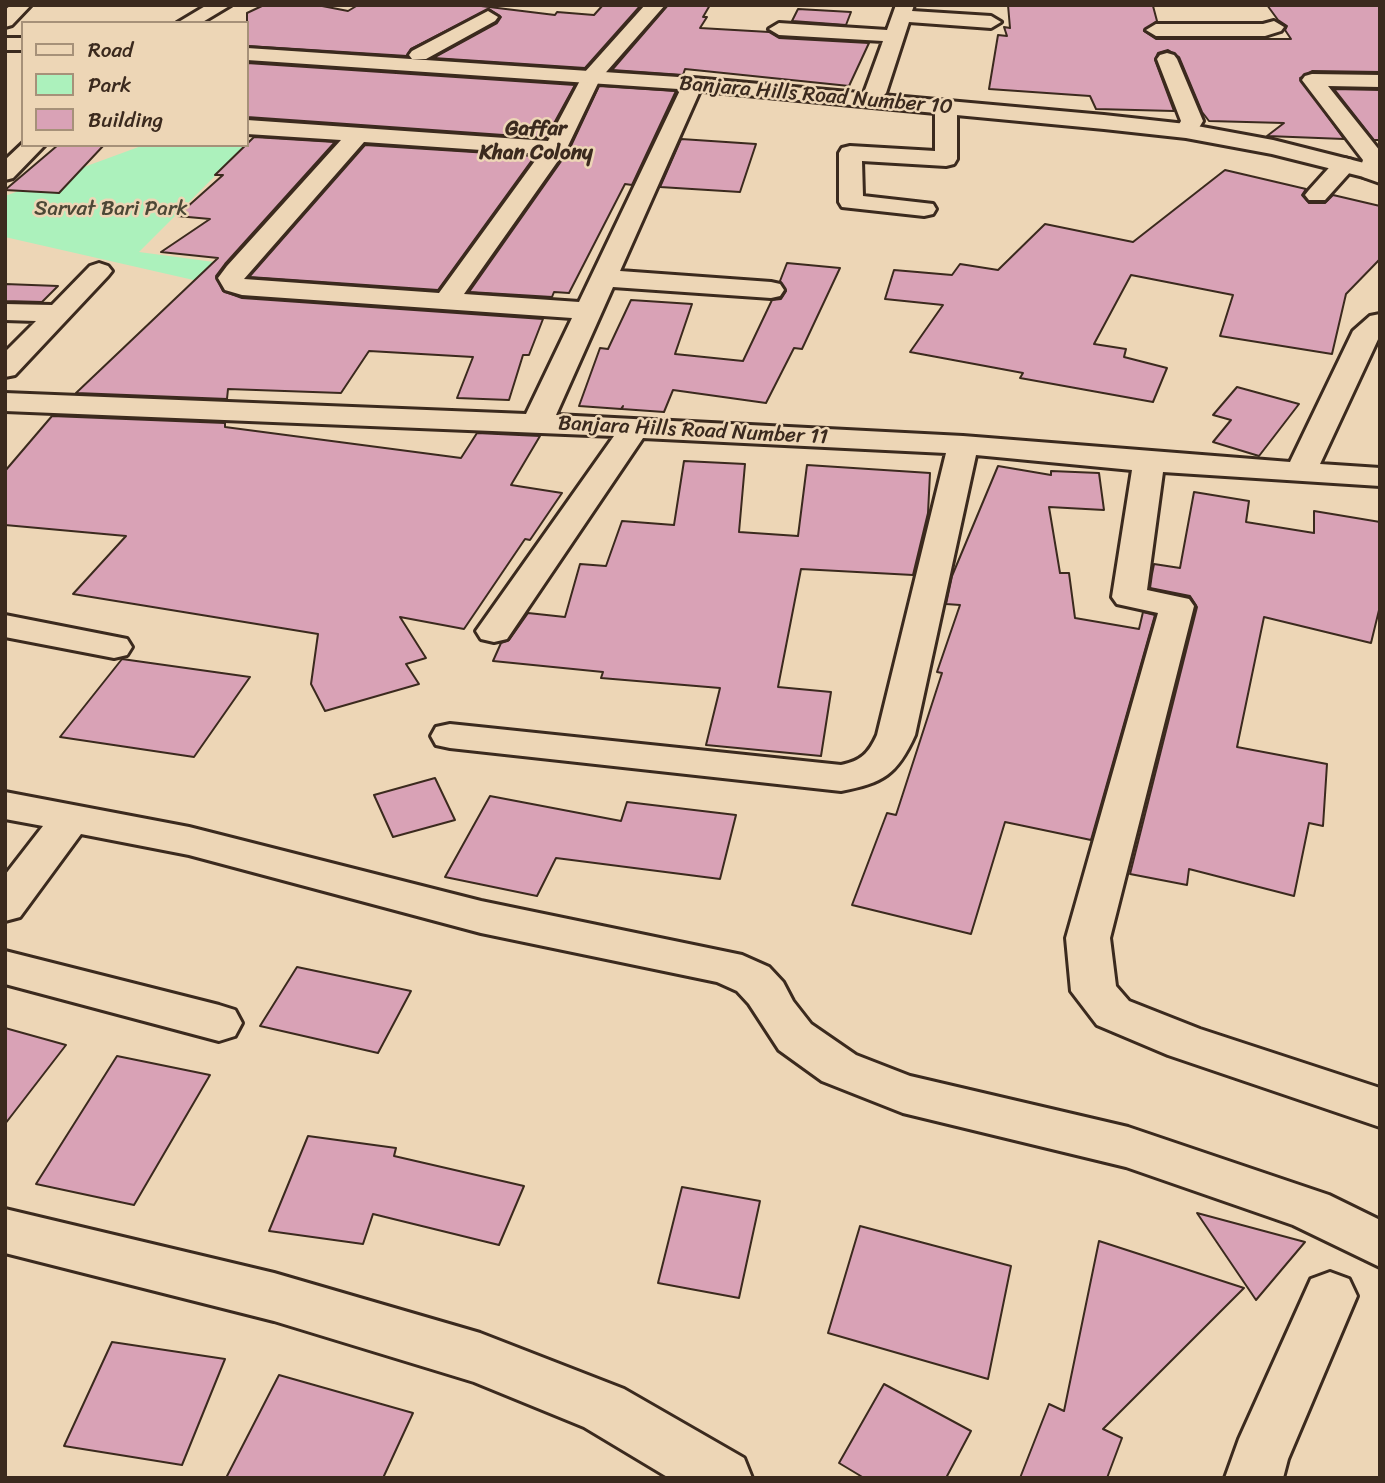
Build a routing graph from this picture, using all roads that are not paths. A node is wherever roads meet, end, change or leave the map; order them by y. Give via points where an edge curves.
1 (22, 5) edge
2 (222, 5) edge
3 (656, 5) edge
4 (904, 10) edge
5 (989, 16) edge
6 (488, 18) dead end
7 (5, 21) edge
8 (190, 21) edge
9 (1275, 26) dead end
10 (779, 29) dead end
11 (1156, 30) dead end
12 (896, 36) junction
13 (248, 45) edge
14 (248, 54) edge
15 (419, 55) junction
16 (1167, 59) dead end
17 (594, 74) junction
18 (1380, 80) edge
19 (693, 84) junction
20 (875, 93) junction
21 (946, 107) junction
22 (1189, 126) junction
23 (248, 127) edge
24 (360, 133) junction
25 (31, 148) edge
26 (556, 148) junction
27 (5, 150) edge
28 (1344, 165) junction
29 (1377, 169) edge
30 (5, 173) edge
31 (1317, 195) dead end
32 (924, 209) dead end
33 (99, 271) dead end
34 (603, 278) junction
35 (771, 290) dead end
36 (447, 300) junction
37 (588, 311) junction
38 (5, 312) edge
39 (57, 313) junction
40 (1380, 322) edge
41 (5, 369) edge
42 (5, 402) edge
43 (537, 423) junction
44 (634, 429) junction
45 (963, 445) junction
46 (1149, 462) junction
47 (1301, 471) junction
48 (1380, 477) edge
49 (5, 626) edge
50 (494, 631) dead end
51 (114, 647) dead end
52 (450, 736) dead end
53 (5, 806) edge
54 (71, 818) junction
55 (5, 906) edge
56 (5, 967) edge
57 (219, 1023) dead end
58 (1380, 1108) edge
59 (5, 1231) edge
60 (1380, 1245) edge
61 (1330, 1296) dead end
62 (723, 1478) edge
63 (1254, 1478) edge

1 - 7 street
2 - 8 street
3 - 17 street
4 - 5 street
4 - 12 street
6 - 15 street
9 - 11 street via 1265,30
10 - 12 street
12 - 20 street
13 - 15 street, Banjara Hills Road Number 10
14 - 17 street, Banjara Hills Road Number 10
15 - 17 street, Banjara Hills Road Number 10
16 - 22 street
17 - 19 street, Banjara Hills Road Number 10
17 - 20 street, Banjara Hills Road Number 10
17 - 26 street
18 - 29 street via 1312,80
19 - 21 street, Banjara Hills Road Number 10
19 - 34 street
20 - 22 street, Banjara Hills Road Number 10
21 - 22 street, Banjara Hills Road Number 10
21 - 32 street via 946,159 850,153 851,202
22 - 28 street, Banjara Hills Road Number 10
22 - 29 street, Banjara Hills Road Number 10 via 1284,138
23 - 24 street
24 - 26 street
24 - 36 street via 236,271 231,278 234,284
25 - 27 street
25 - 30 street
26 - 36 street
28 - 29 street, Banjara Hills Road Number 10
28 - 31 street
33 - 39 street
34 - 35 street
34 - 37 street
36 - 37 street
37 - 43 street
38 - 39 street
39 - 41 street
40 - 47 street via 1367,331
42 - 43 street, Banjara Hills Road Number 11
43 - 44 street, Banjara Hills Road Number 11
44 - 45 street, Banjara Hills Road Number 11
44 - 50 street
45 - 46 street, Banjara Hills Road Number 11
45 - 52 street via 896,735 886,757 872,772 841,778
46 - 47 street, Banjara Hills Road Number 11
46 - 58 street via 1129,597 1177,606 1087,938 1094,991 1113,1013 1184,1042
47 - 48 street, Banjara Hills Road Number 11
49 - 51 street
53 - 54 street
54 - 55 street
54 - 60 street via 189,841 481,917 726,967 753,979 795,1037 839,1068 903,1094 1128,1147 1311,1210
56 - 57 street
59 - 62 street via 274,1297 480,1358 604,1408
61 - 63 street

